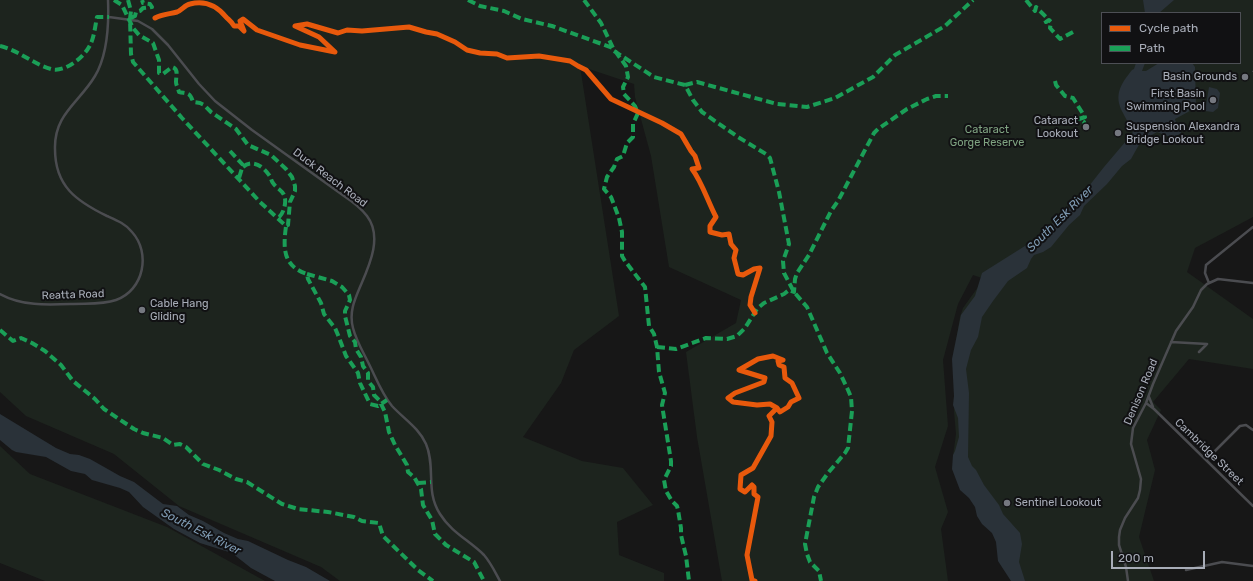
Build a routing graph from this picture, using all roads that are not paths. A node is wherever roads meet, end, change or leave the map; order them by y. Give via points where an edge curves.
1 (108, 0) edge
2 (109, 17) junction
3 (1253, 227) edge
4 (1209, 283) junction
5 (1253, 283) edge
6 (0, 294) edge
7 (1171, 342) junction
8 (1199, 352) dead end
9 (1149, 393) junction
10 (1146, 403) junction
11 (1154, 409) junction
12 (1253, 430) edge
13 (1206, 460) junction
14 (1253, 506) edge
15 (1253, 566) edge
16 (1186, 570) dead end
17 (500, 581) edge
18 (1128, 581) edge

1 - 2 street, Reatta Road
2 - 6 street, Reatta Road via 106,45 100,66 68,109 57,129 55,160 62,180 75,198 133,232 143,257 140,276 134,287 123,297 100,303 33,304 9,299
2 - 17 street, Duck Reach Road via 138,21 152,29 214,101 358,206 369,219 373,232 373,251 353,305 354,332 388,400 416,428 425,442 430,459 431,492 437,509 455,532 484,555
3 - 4 street via 1204,269
4 - 5 street via 1221,279
4 - 7 street, Denison Road via 1200,292
7 - 8 street via 1207,344
7 - 9 street, Denison Road
9 - 10 street, Denison Road
9 - 11 street, Cambridge Street
10 - 11 street, Cambridge Street
10 - 18 street, Denison Road via 1133,428 1131,438 1132,452 1141,479 1140,490 1138,498 1125,518 1119,537
11 - 13 street, Cambridge Street
12 - 13 street via 1246,425 1240,426
13 - 14 street, Cambridge Street
15 - 16 street via 1222,562

